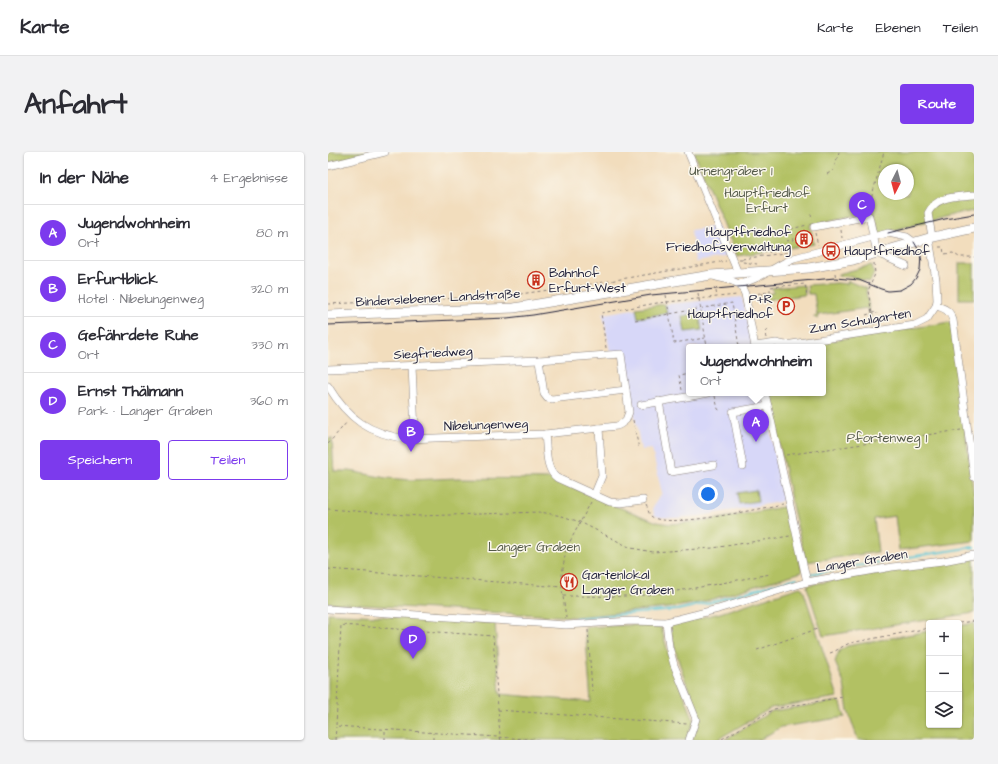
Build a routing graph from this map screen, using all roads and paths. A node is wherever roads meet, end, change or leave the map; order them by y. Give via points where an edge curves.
1 (385, 152) edge
2 (688, 152) edge
3 (839, 152) edge
4 (884, 152) edge
5 (328, 166) edge
6 (827, 174) dead end
7 (974, 195) edge
8 (867, 199) dead end
9 (839, 222) junction
10 (812, 226) joint
11 (974, 228) edge
12 (931, 237) junction
13 (874, 239) junction
14 (843, 240) dead end
15 (786, 241) dead end
16 (914, 242) junction
17 (768, 244) dead end
18 (939, 247) dead end
19 (794, 252) dead end
20 (877, 253) junction
21 (770, 254) junction
22 (974, 257) edge
23 (742, 259) junction
24 (733, 260) junction
25 (874, 263) dead end
26 (763, 264) dead end
27 (906, 266) dead end
28 (771, 271) junction
29 (738, 273) junction
30 (835, 273) dead end
31 (711, 275) junction
32 (836, 280) dead end
33 (586, 285) junction
34 (740, 285) junction
35 (716, 291) dead end
36 (698, 293) dead end
37 (762, 293) junction
38 (745, 294) junction
39 (666, 296) dead end
40 (717, 297) junction
41 (807, 297) dead end
42 (578, 298) junction
43 (698, 299) junction
44 (667, 302) junction
45 (764, 302) dead end
46 (328, 304) edge
47 (936, 306) junction
48 (700, 308) junction
49 (872, 313) junction
50 (669, 314) junction
51 (877, 314) dead end
52 (328, 315) edge
53 (866, 315) dead end
54 (635, 320) dead end
55 (768, 330) dead end
56 (875, 331) junction
57 (705, 338) junction
58 (706, 344) edge
59 (739, 344) edge
60 (754, 344) edge
61 (767, 344) joint
62 (780, 344) edge
63 (791, 344) edge
64 (608, 355) junction
65 (538, 360) junction
66 (412, 366) junction
67 (328, 369) edge
68 (686, 374) edge
69 (328, 386) edge
70 (626, 390) junction
71 (690, 396) edge
72 (716, 396) edge
73 (766, 396) edge
74 (683, 397) junction
75 (659, 402) junction
76 (641, 405) dead end
77 (768, 406) junction
78 (721, 411) dead end
79 (628, 416) junction
80 (352, 417) junction
81 (599, 428) junction
82 (967, 429) junction
83 (415, 432) dead end
84 (545, 434) junction
85 (328, 444) edge
86 (639, 449) dead end
87 (779, 456) junction
88 (714, 465) dead end
89 (743, 466) dead end
90 (974, 477) edge
91 (594, 495) junction
92 (643, 500) joint
93 (790, 502) junction
94 (328, 509) edge
95 (580, 522) junction
96 (797, 535) junction
97 (974, 555) edge
98 (328, 569) edge
99 (771, 574) dead end
100 (807, 582) junction
101 (562, 587) junction
102 (563, 596) junction
103 (328, 609) edge
104 (974, 621) edge
105 (666, 622) junction
106 (587, 623) junction
107 (962, 623) edge
108 (566, 625) junction
109 (818, 629) dead end
110 (926, 629) edge
111 (757, 650) dead end
112 (830, 653) dead end
113 (592, 691) dead end
114 (844, 697) dead end
115 (498, 710) junction
116 (695, 725) junction
117 (336, 726) junction
118 (385, 730) junction
119 (433, 733) junction
120 (500, 737) junction
121 (722, 739) dead end
122 (335, 740) edge
123 (385, 740) edge
124 (433, 740) edge
125 (501, 740) edge
126 (541, 740) edge
127 (689, 740) edge

1 - 5 street
2 - 24 street
3 - 6 path via 833,171
4 - 8 path via 871,199
7 - 12 street via 943,199 935,204 928,213
9 - 10 street
9 - 13 street via 869,216
9 - 14 path
10 - 15 path via 791,229 793,240
11 - 12 main road, Binderslebener Landstraße
12 - 16 main road, Binderslebener Landstraße
12 - 47 street
13 - 16 street via 888,233 906,237
13 - 20 street
13 - 28 street via 795,261
16 - 20 main road, Binderslebener Landstraße
17 - 21 path
18 - 22 path via 943,247 944,254
19 - 21 path
20 - 27 street
20 - 28 main road, Binderslebener Landstraße via 809,268
21 - 23 path
23 - 24 path
23 - 26 path via 743,262
24 - 29 street
24 - 33 path
25 - 49 path via 875,274 868,292
28 - 29 main road, Binderslebener Landstraße
28 - 34 street via 758,280
29 - 31 main road, Binderslebener Landstraße
30 - 32 path
31 - 34 street
31 - 42 main road, Binderslebener Landstraße
33 - 42 path
33 - 46 path via 505,296
34 - 38 street
35 - 40 path
36 - 43 path
37 - 38 path
37 - 41 path via 770,292 770,287 804,283
37 - 45 path
38 - 40 path
38 - 60 street
39 - 44 path
40 - 43 path
42 - 52 main road, Binderslebener Landstraße via 498,309
43 - 44 path
43 - 48 path
44 - 50 path
44 - 64 path via 601,313
47 - 56 street, Zum Schulgarten via 927,320 921,323
47 - 82 street via 948,311 953,320
48 - 50 path
48 - 57 path
48 - 59 path via 732,303
49 - 51 path
49 - 53 path
49 - 56 path
50 - 54 path
50 - 57 path via 674,343
55 - 61 path via 765,333
56 - 63 street, Zum Schulgarten
57 - 58 path
61 - 62 street, Zum Schulgarten
64 - 65 street, Siegfriedweg
64 - 70 street, Siegfriedweg via 621,354
65 - 66 street, Siegfriedweg
65 - 70 street via 547,398
66 - 67 street, Siegfriedweg
66 - 83 street
68 - 74 path via 679,375
69 - 80 street, Nibelungenweg via 336,400
70 - 79 street
71 - 74 street
72 - 78 path via 718,409
73 - 77 street
74 - 75 street
75 - 76 street
75 - 88 street via 671,472
77 - 87 street
77 - 89 street via 733,412
79 - 81 street, Nibelungenweg via 622,424
79 - 86 path via 634,423
80 - 84 street, Nibelungenweg via 373,430 408,439
80 - 85 path
81 - 84 street, Nibelungenweg
81 - 91 street via 602,476
82 - 87 path
82 - 90 street
84 - 91 street, Nibelungenweg via 552,474
87 - 93 street
91 - 92 street, Nibelungenweg via 610,502
91 - 95 path
92 - 93 path via 651,516 668,520 705,518
93 - 96 street
94 - 95 path via 419,516 540,512
95 - 96 path via 631,548 653,552 713,548
95 - 101 path via 566,549
96 - 100 street
97 - 100 street, Langer Graben
98 - 101 path
99 - 102 path via 647,594
100 - 105 street, Langer Graben
101 - 102 path
102 - 108 path
103 - 108 street, Langer Graben
104 - 107 path
105 - 106 street, Langer Graben
105 - 116 street via 674,665 696,719
106 - 108 street, Langer Graben
106 - 113 path
109 - 111 path
110 - 112 path via 850,643
114 - 121 path via 774,709
115 - 116 path
115 - 117 path via 493,636 341,625
115 - 120 path
116 - 127 street
117 - 118 path
117 - 122 path
118 - 119 path
118 - 123 path
119 - 120 path
119 - 124 path
120 - 125 path
120 - 126 path

